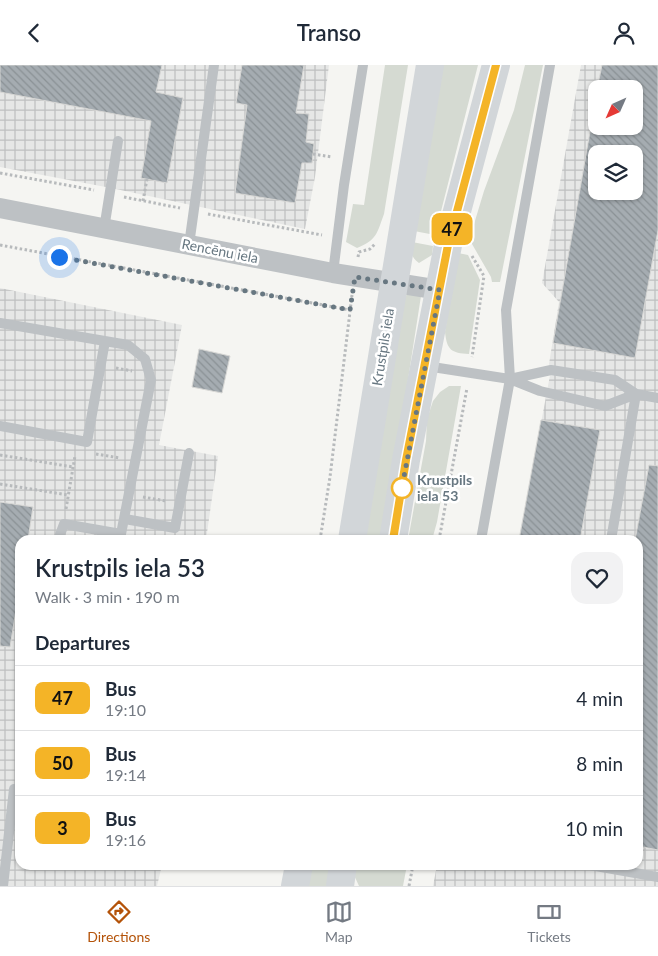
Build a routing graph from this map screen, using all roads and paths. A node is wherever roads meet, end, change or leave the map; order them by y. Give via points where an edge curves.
1 (214, 65) edge
2 (363, 65) edge
3 (430, 65) edge
4 (496, 65) edge
5 (550, 65) edge
6 (118, 141) dead end
7 (313, 154) dead end
8 (332, 157) dead end
9 (147, 179) dead end
10 (143, 201) dead end
11 (0, 208) edge
12 (104, 229) junction
13 (0, 245) edge
14 (190, 245) junction
15 (471, 255) dead end
16 (333, 273) junction
17 (355, 277) junction
18 (394, 284) junction
19 (440, 290) junction
20 (350, 310) junction
21 (0, 323) edge
22 (105, 341) junction
23 (425, 365) junction
24 (110, 367) dead end
25 (149, 374) junction
26 (470, 374) junction
27 (510, 379) junction
28 (636, 394) junction
29 (658, 398) edge
30 (0, 426) edge
31 (189, 453) dead end
32 (0, 455) edge
33 (121, 458) dead end
34 (119, 466) dead end
35 (73, 467) dead end
36 (0, 484) edge
37 (129, 494) junction
38 (69, 495) dead end
39 (179, 504) junction
40 (66, 509) dead end
41 (74, 511) dead end
42 (124, 519) junction
43 (60, 535) edge
44 (321, 535) edge
45 (353, 535) edge
46 (395, 535) edge
47 (440, 535) edge
48 (482, 535) edge
49 (612, 535) edge
50 (15, 789) edge
51 (298, 870) edge
52 (342, 870) edge
53 (412, 870) edge
54 (618, 870) edge
55 (658, 877) edge
56 (3, 886) edge
57 (296, 886) edge
58 (340, 886) edge
59 (410, 886) edge

1 - 14 lane
2 - 16 lane
3 - 18 main road, Krustpils iela
4 - 19 main road via 448,245
5 - 27 lane via 506,310
6 - 12 lane
7 - 8 path
9 - 10 path
11 - 12 street, Rencēnu iela
12 - 14 street, Rencēnu iela
13 - 20 path
14 - 16 street, Rencēnu iela
15 - 26 path via 484,276
16 - 17 street, Rencēnu iela
17 - 18 street, Rencēnu iela
17 - 20 path
18 - 19 street, Rencēnu iela
18 - 45 main road, Krustpils iela
19 - 23 main road
20 - 44 path
21 - 22 lane
22 - 25 lane via 128,345 145,359
22 - 30 lane via 87,442
23 - 26 lane
23 - 46 main road
24 - 25 path
25 - 37 lane
26 - 27 lane
26 - 47 path
27 - 28 lane via 551,369 615,381
27 - 28 lane via 540,391 605,406
27 - 48 lane
28 - 29 lane
28 - 49 lane
31 - 39 lane
32 - 35 path
33 - 34 path
36 - 38 path
37 - 39 path
37 - 42 lane
39 - 42 lane via 175,528
40 - 41 path
42 - 43 lane via 122,534 64,524
50 - 56 lane
51 - 57 main road
52 - 58 main road
53 - 59 path
54 - 55 lane

